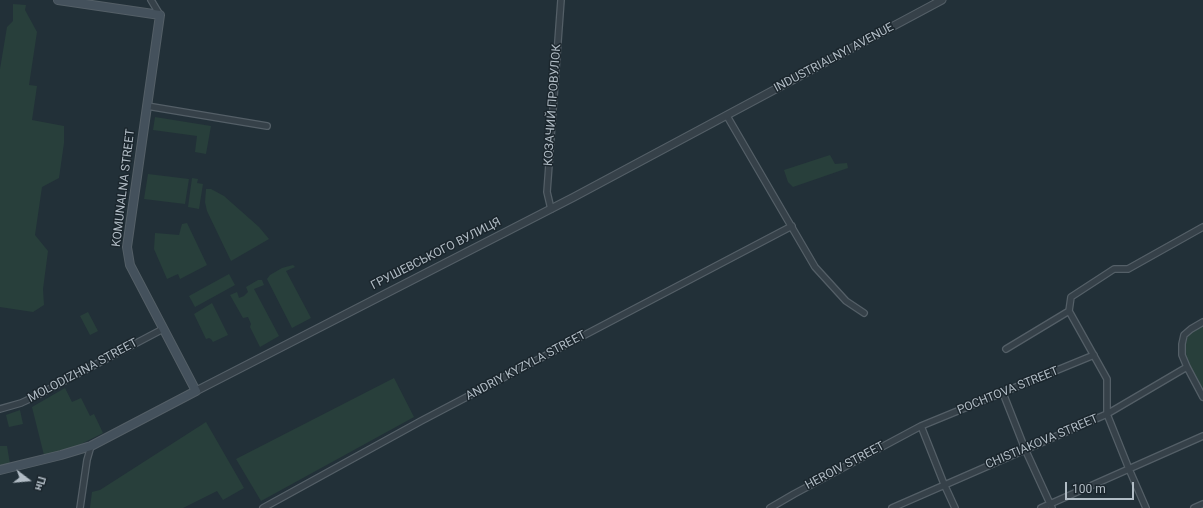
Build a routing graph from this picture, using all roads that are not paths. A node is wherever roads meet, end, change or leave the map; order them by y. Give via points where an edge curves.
1 (58, 0) edge
2 (151, 0) edge
3 (561, 0) edge
4 (942, 0) edge
5 (160, 15) junction
6 (147, 106) junction
7 (727, 116) junction
8 (267, 126) dead end
9 (551, 209) junction
10 (792, 226) junction
11 (1203, 227) edge
12 (1069, 311) junction
13 (864, 314) dead end
14 (1203, 322) edge
15 (163, 329) junction
16 (1006, 349) dead end
17 (1094, 355) junction
18 (1187, 367) junction
19 (196, 392) junction
20 (1003, 393) junction
21 (1203, 397) edge
22 (0, 408) edge
23 (1107, 414) junction
24 (921, 426) junction
25 (1203, 436) edge
26 (91, 446) junction
27 (1025, 449) junction
28 (1129, 469) junction
29 (0, 470) edge
30 (944, 484) junction
31 (1203, 504) edge
32 (1051, 506) edge
33 (80, 508) edge
34 (263, 508) edge
35 (770, 508) edge
36 (892, 508) edge
37 (955, 508) edge
38 (1041, 508) edge
39 (1146, 508) edge
40 (1194, 508) edge

1 - 5 main road
2 - 5 street
3 - 9 street, КОЗАЧИЙ ПРОВУЛОК via 547,192
4 - 7 street, INDUSTRIALNYI AVENUE
5 - 6 main road, KOMUNALNA STREET
6 - 8 street
6 - 15 main road, KOMUNALNA STREET via 127,247 130,265
7 - 9 street, ГРУШЕВСЬКОГО ВУЛИЦЯ
7 - 10 street
9 - 19 street, ГРУШЕВСЬКОГО ВУЛИЦЯ
10 - 13 street via 815,267 846,301
10 - 34 street, ANDRIY KYZYLA STREET via 421,421
11 - 12 street via 1128,269 1114,269 1071,297
12 - 16 street
12 - 17 street
14 - 18 street via 1184,335 1182,355
15 - 19 main road, KOMUNALNA STREET
15 - 22 street, MOLODIZHNA STREET via 36,396
17 - 20 street, POCHTOVA STREET
17 - 23 street via 1107,379
18 - 21 street
18 - 23 street, CHISTIAKOVA STREET
19 - 26 main road, ГРУШЕВСЬКОГО ВУЛИЦЯ
20 - 24 street, POCHTOVA STREET
20 - 27 street
23 - 27 street, CHISTIAKOVA STREET
23 - 28 street
24 - 30 street
24 - 35 street, HEROIV STREET
25 - 28 street
26 - 29 main road, ГРУШЕВСЬКОГО ВУЛИЦЯ
26 - 33 street
27 - 30 street, CHISTIAKOVA STREET
27 - 32 street
28 - 32 street
28 - 39 street
30 - 36 street, CHISTIAKOVA STREET
30 - 37 street
31 - 40 street
32 - 38 street

